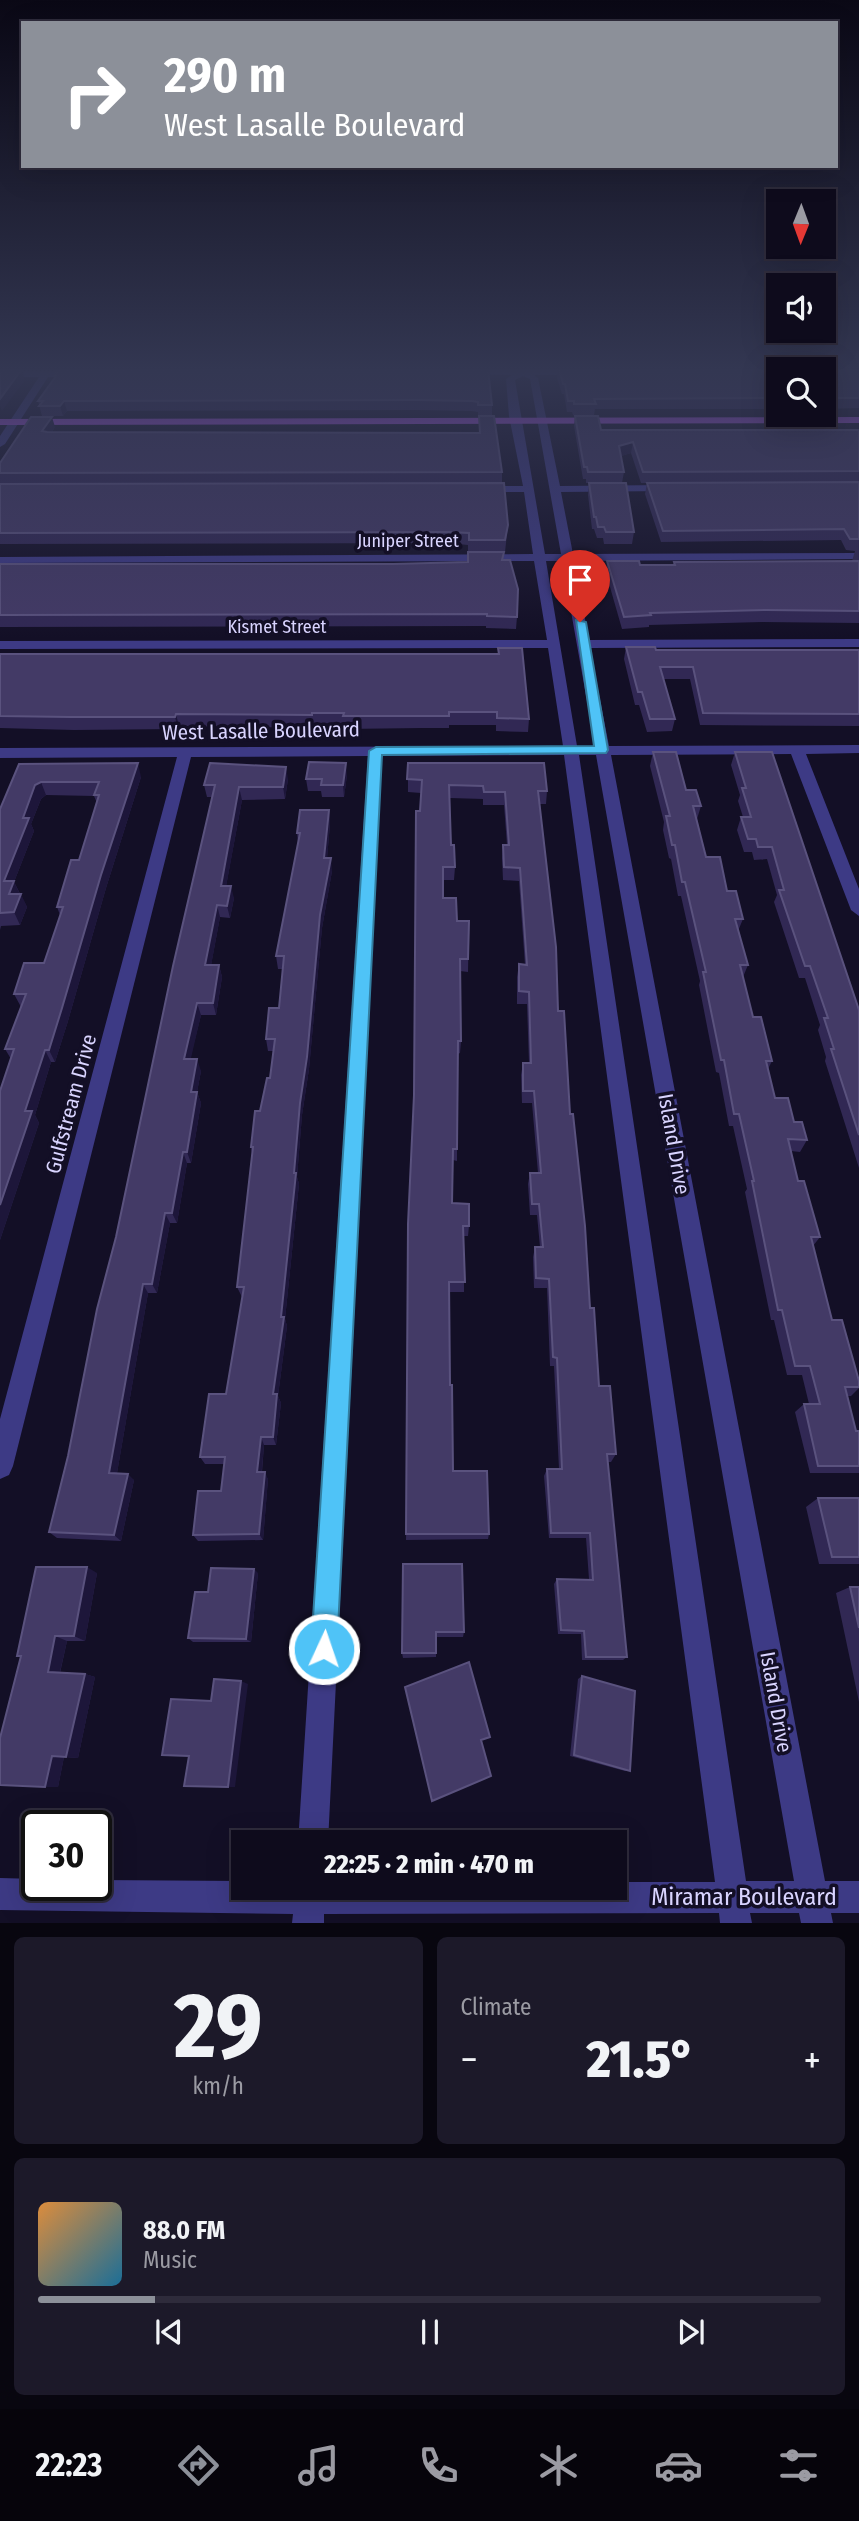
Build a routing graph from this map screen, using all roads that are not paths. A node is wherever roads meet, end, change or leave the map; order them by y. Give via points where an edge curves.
1 (523, 459) edge
2 (549, 459) edge
3 (680, 488) edge
4 (473, 489) edge
5 (529, 489) junction
6 (555, 489) junction
7 (859, 556) edge
8 (540, 558) junction
9 (568, 558) junction
10 (0, 560) edge
11 (859, 643) edge
12 (555, 644) junction
13 (584, 644) junction
14 (0, 645) edge
15 (859, 749) edge
16 (571, 750) junction
17 (601, 750) junction
18 (797, 750) junction
19 (376, 751) junction
20 (0, 752) edge
21 (185, 753) junction
22 (859, 910) edge
23 (0, 1466) edge
24 (314, 1830) edge
25 (0, 1894) edge
26 (859, 1897) edge
27 (310, 1903) edge
28 (734, 1910) edge
29 (815, 1910) edge

1 - 5 street
2 - 6 street, Island Drive
3 - 6 street
4 - 5 street
5 - 8 street
6 - 9 street, Island Drive
7 - 9 street, Juniper Street
8 - 9 street, Juniper Street
8 - 10 street, Juniper Street
8 - 12 street
9 - 13 street, Island Drive
11 - 13 street
12 - 14 street, Kismet Street
12 - 16 street
13 - 17 street, Island Drive
15 - 18 street, West Lasalle Boulevard
16 - 17 street, West Lasalle Boulevard
16 - 19 street, West Lasalle Boulevard
16 - 28 street
17 - 18 street, West Lasalle Boulevard
17 - 29 street, Island Drive
18 - 22 street
19 - 21 street, West Lasalle Boulevard
19 - 24 street
20 - 21 street, West Lasalle Boulevard
21 - 23 street, Gulfstream Drive
25 - 27 street, Miramar Boulevard
26 - 29 street, Miramar Boulevard
27 - 28 street, Miramar Boulevard
28 - 29 street, Miramar Boulevard

